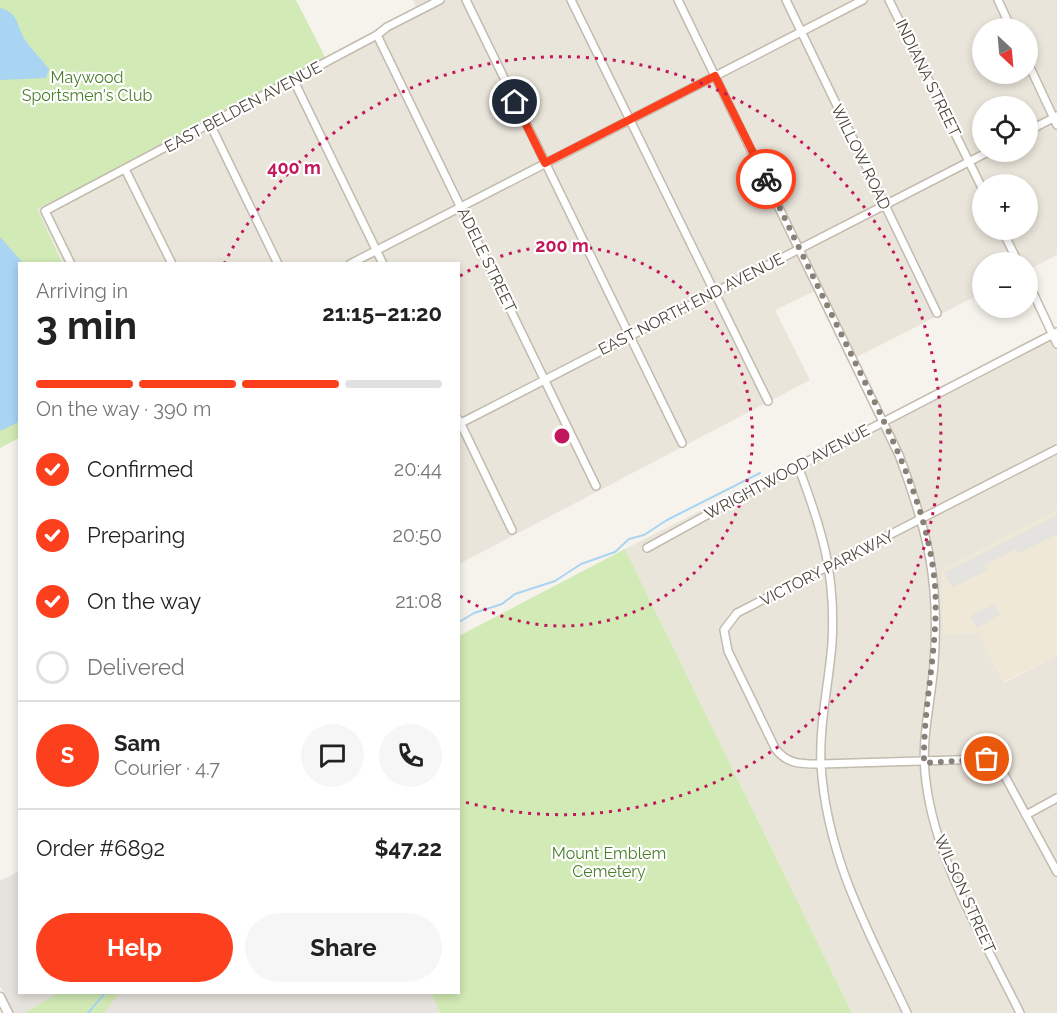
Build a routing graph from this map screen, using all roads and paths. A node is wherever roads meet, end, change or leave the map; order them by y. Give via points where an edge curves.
1 (440, 0) edge
2 (466, 0) edge
3 (571, 0) edge
4 (678, 0) edge
5 (786, 0) edge
6 (863, 0) edge
7 (890, 0) edge
8 (998, 0) edge
9 (1006, 18) edge
10 (801, 32) junction
11 (377, 35) junction
12 (715, 76) junction
13 (294, 81) junction
14 (1038, 83) edge
15 (630, 119) junction
16 (1056, 119) edge
17 (210, 124) junction
18 (1038, 127) edge
19 (972, 160) edge
20 (969, 161) junction
21 (545, 163) junction
22 (125, 169) junction
23 (975, 174) edge
24 (884, 205) junction
25 (461, 206) junction
26 (800, 248) junction
27 (376, 250) junction
28 (70, 262) edge
29 (171, 262) edge
30 (277, 262) edge
31 (354, 262) edge
32 (382, 262) edge
33 (715, 292) junction
34 (1038, 301) edge
35 (937, 313) dead end
36 (1055, 333) edge
37 (630, 336) junction
38 (1057, 344) edge
39 (545, 380) junction
40 (768, 401) dead end
41 (883, 421) junction
42 (460, 422) edge
43 (460, 424) edge
44 (682, 443) dead end
45 (1057, 449) edge
46 (798, 466) junction
47 (596, 486) dead end
48 (923, 519) junction
49 (512, 530) dead end
50 (647, 548) dead end
51 (830, 568) junction
52 (924, 763) junction
53 (821, 764) junction
54 (1057, 798) edge
55 (1026, 814) junction
56 (1057, 872) edge
57 (0, 997) edge
58 (8, 1013) edge
59 (907, 1013) edge
60 (1020, 1013) edge

1 - 11 street, EAST BELDEN AVENUE
2 - 21 street
3 - 15 street
4 - 12 street, WILSON STREET
5 - 10 street, WILLOW ROAD
6 - 10 street
7 - 20 street, INDIANA STREET
8 - 9 street
10 - 12 street
10 - 24 street, WILLOW ROAD
11 - 13 street, EAST BELDEN AVENUE
11 - 25 street, ADELE STREET
12 - 15 street
12 - 26 street, WILSON STREET
13 - 17 street, EAST BELDEN AVENUE
13 - 27 street
14 - 16 street
15 - 21 street
15 - 33 street
16 - 18 street
17 - 22 street, EAST BELDEN AVENUE
17 - 30 street
19 - 20 street, EAST NORTH END AVENUE
20 - 23 street, INDIANA STREET
20 - 24 street, EAST NORTH END AVENUE
21 - 25 street
21 - 37 street
22 - 28 street, EAST BELDEN AVENUE via 45,211
22 - 29 street
24 - 26 street, EAST NORTH END AVENUE
24 - 35 street, WILLOW ROAD
25 - 27 street
25 - 39 street, ADELE STREET
26 - 33 street, EAST NORTH END AVENUE
26 - 41 street, WILSON STREET
27 - 31 street
27 - 32 street
33 - 37 street, EAST NORTH END AVENUE
33 - 40 street
34 - 36 street
36 - 38 street
36 - 41 street, WRIGHTWOOD AVENUE
37 - 39 street, EAST NORTH END AVENUE
37 - 44 street
39 - 42 street, EAST NORTH END AVENUE
39 - 47 street, ADELE STREET
41 - 46 street, WRIGHTWOOD AVENUE
41 - 48 street, WILSON STREET
43 - 49 street
45 - 48 street, VICTORY PARKWAY
46 - 50 street, WRIGHTWOOD AVENUE
46 - 51 street via 822,531
48 - 51 street, VICTORY PARKWAY
48 - 52 street, WILSON STREET via 936,617 932,682 924,726
51 - 53 street via 832,644
51 - 53 street, VICTORY PARKWAY via 737,613 724,630 728,651 781,756 797,764
52 - 53 street
52 - 55 street via 987,759 1001,769
52 - 60 street, WILSON STREET via 929,808 943,852
53 - 59 street via 828,823 843,878
54 - 55 street
55 - 56 street
57 - 58 street

